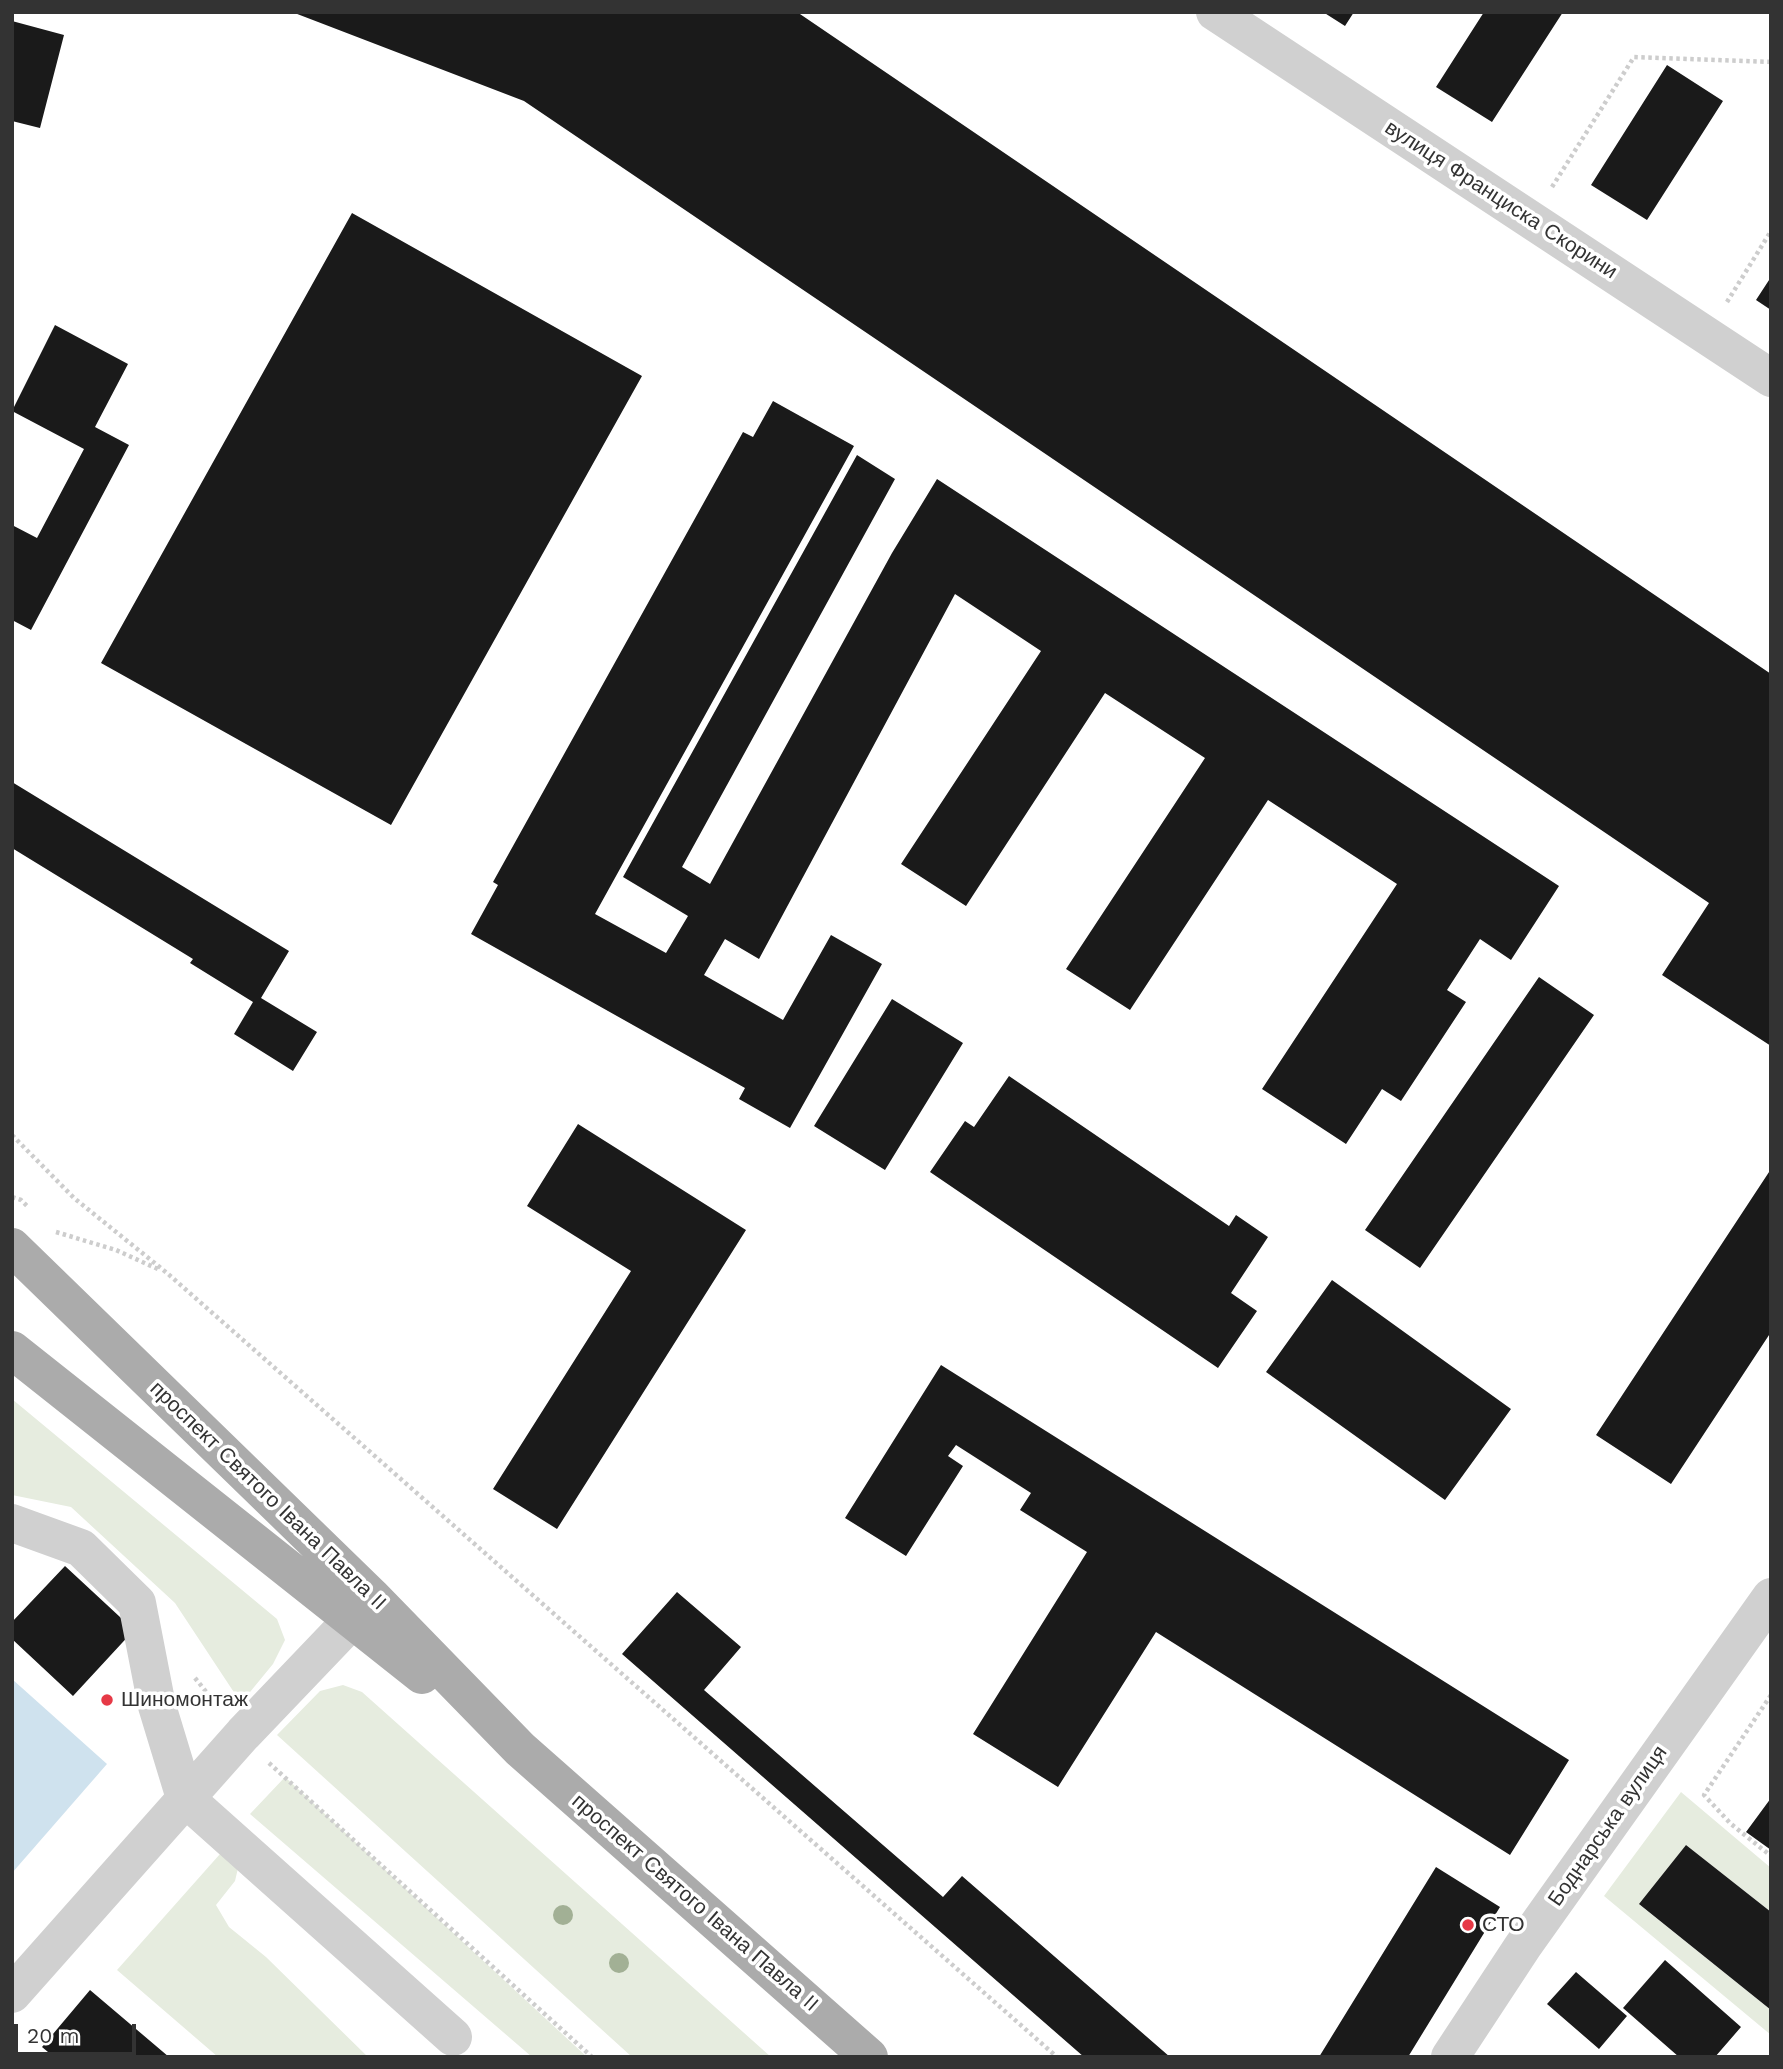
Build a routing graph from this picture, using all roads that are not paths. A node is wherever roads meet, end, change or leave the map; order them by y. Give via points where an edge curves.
1 (1228, 15) edge
2 (1771, 377) edge
3 (12, 1247) edge
4 (12, 1350) edge
5 (12, 1523) edge
6 (1771, 1597) edge
7 (351, 1621) junction
8 (520, 1749) junction
9 (185, 1798) junction
10 (1523, 1946) junction
11 (12, 1994) edge
12 (453, 2037) dead end
13 (869, 2057) edge
14 (1424, 2057) edge
15 (1450, 2057) edge

1 - 2 street, вулиця Франциска Скорини
3 - 8 main road, проспект Святого Івана Павла II via 371,1596
4 - 7 main road, проспект Святого Івана Павла II
5 - 9 street via 81,1548 137,1603 156,1706
6 - 10 street, Боднарська вулиця
7 - 8 main road, проспект Святого Івана Павла II
7 - 9 street
8 - 13 main road, проспект Святого Івана Павла II
9 - 11 street
9 - 12 street
10 - 14 street via 1491,1953
10 - 15 street, Боднарська вулиця

